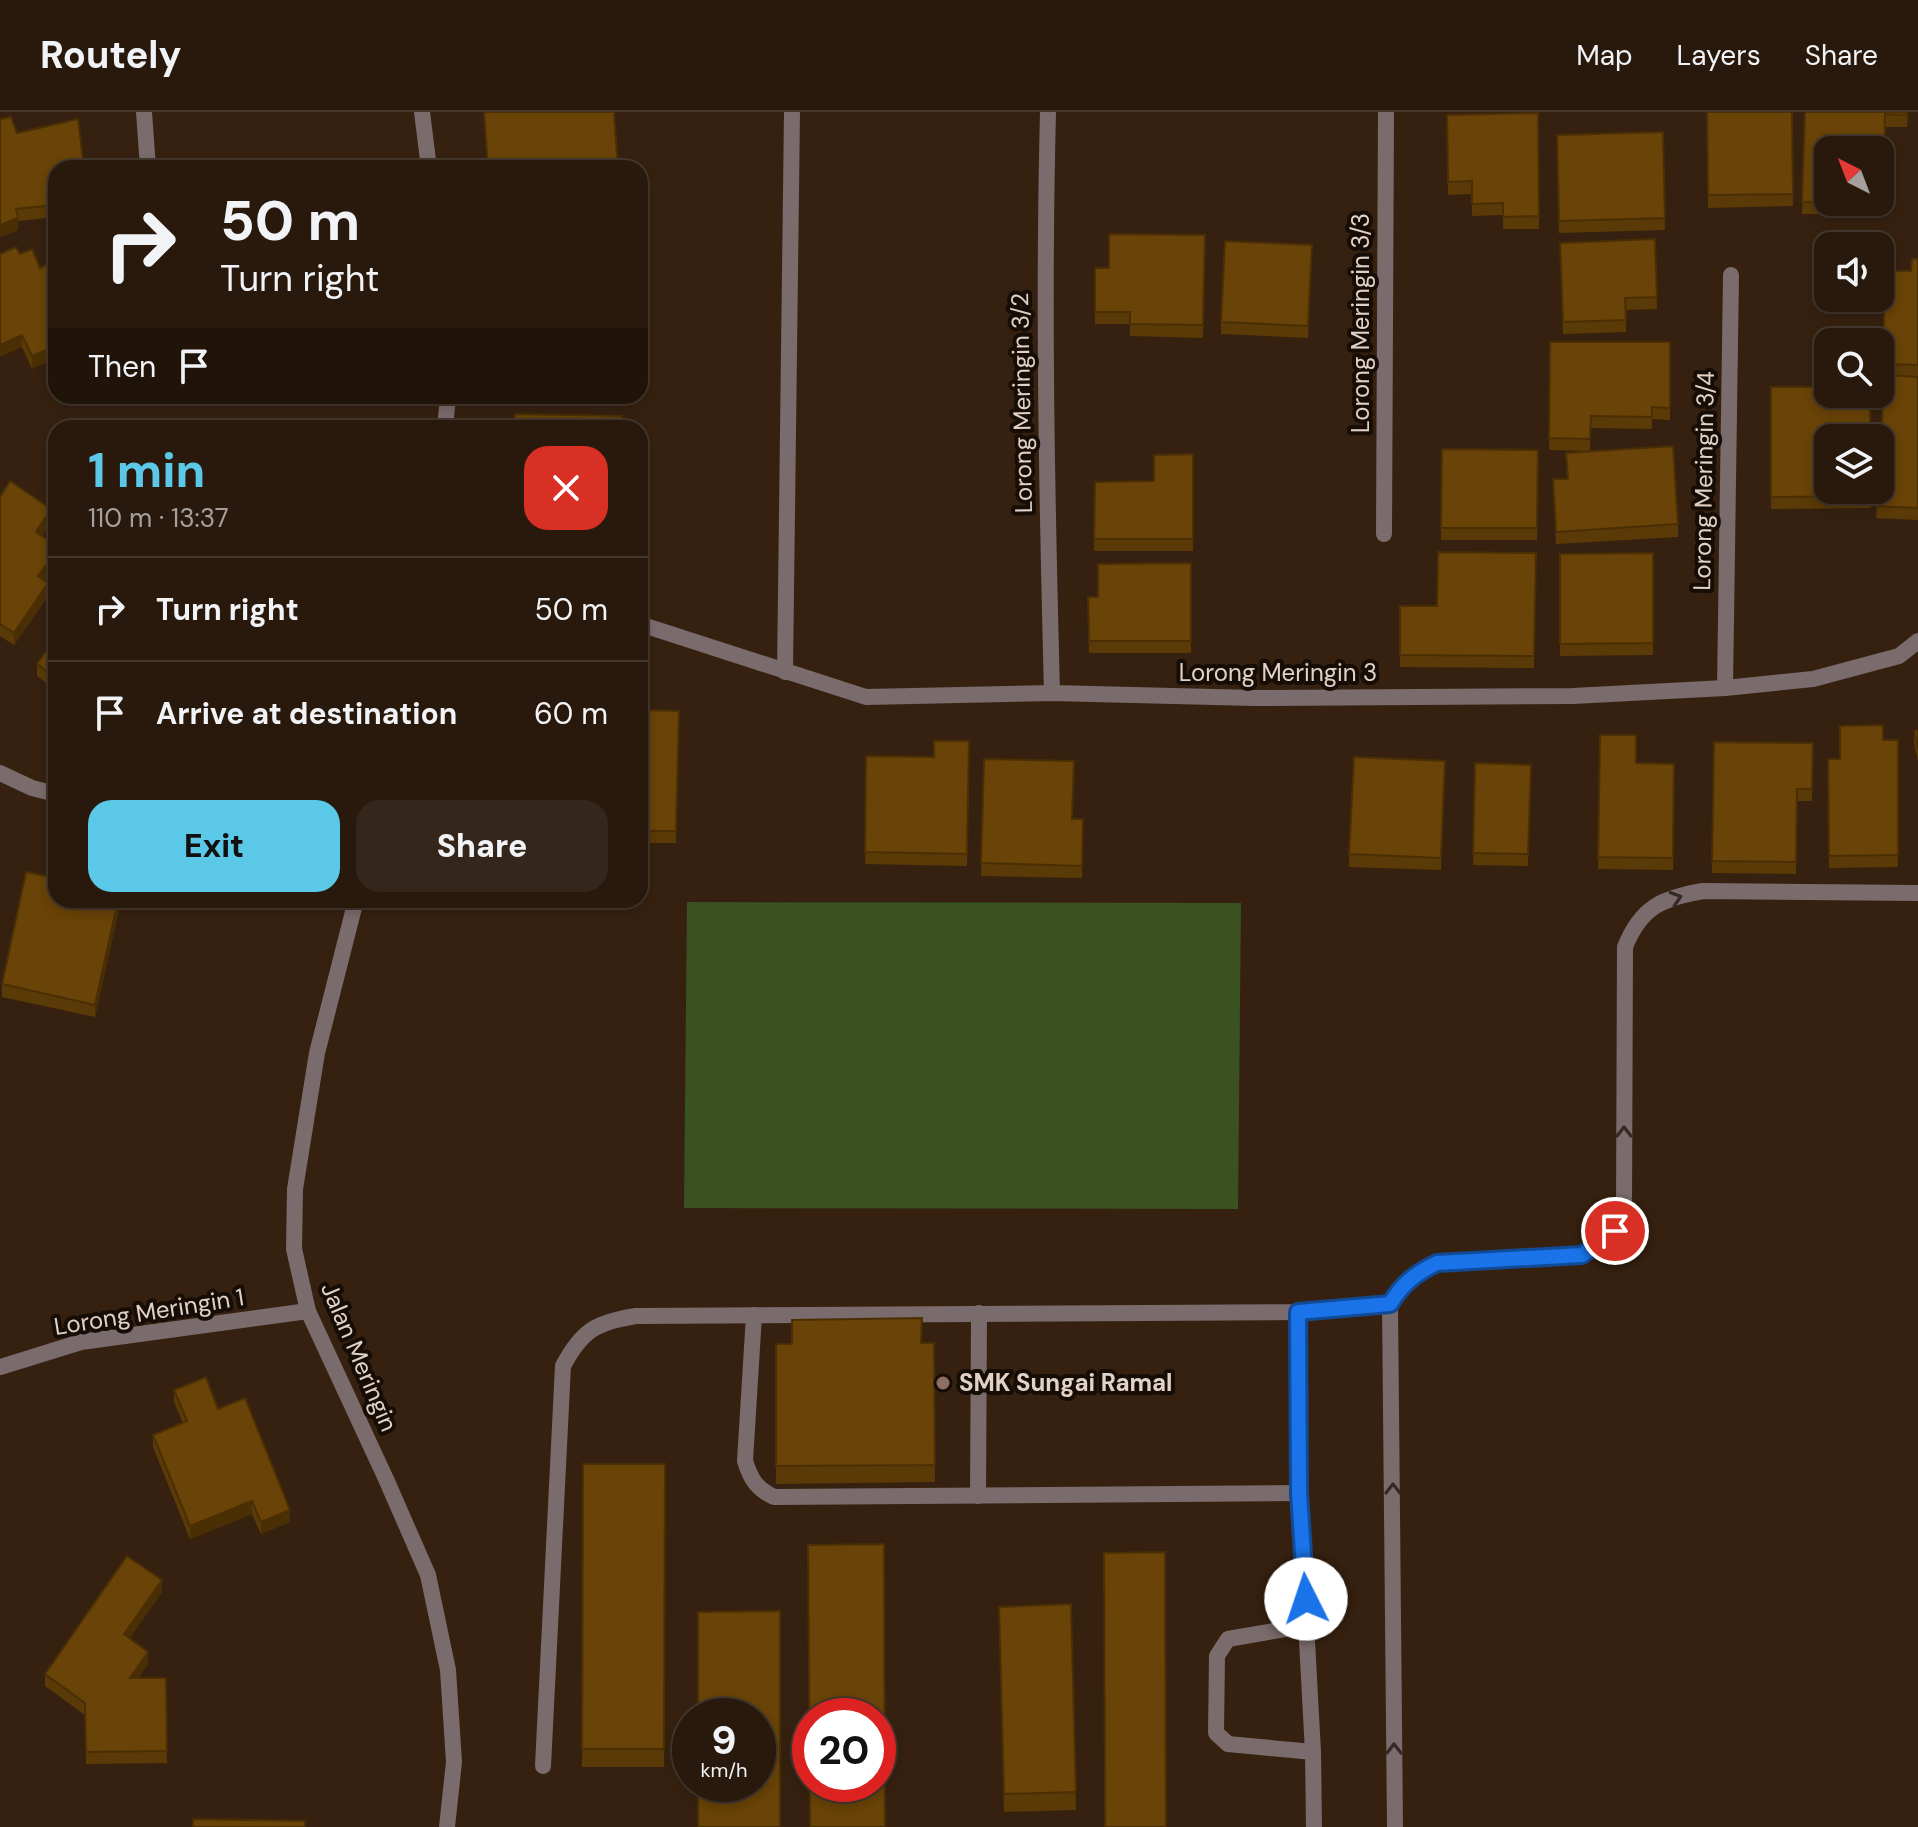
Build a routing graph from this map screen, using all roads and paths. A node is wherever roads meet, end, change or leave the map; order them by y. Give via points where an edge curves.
1 (144, 112) edge
2 (422, 112) edge
3 (792, 112) edge
4 (1048, 112) edge
5 (1386, 112) edge
6 (147, 160) edge
7 (428, 160) edge
8 (1731, 275) dead end
9 (1384, 534) dead end
10 (648, 627) edge
11 (1918, 641) edge
12 (785, 672) junction
13 (1725, 688) junction
14 (1052, 693) junction
15 (0, 773) edge
16 (48, 792) edge
17 (1918, 893) edge
18 (354, 908) edge
19 (1390, 1304) junction
20 (308, 1311) junction
21 (1298, 1312) junction
22 (979, 1313) junction
23 (754, 1315) junction
24 (0, 1367) edge
25 (1299, 1493) junction
26 (978, 1496) junction
27 (1308, 1625) junction
28 (1313, 1752) junction
29 (543, 1766) dead end
30 (447, 1827) edge
31 (1314, 1827) edge
32 (1395, 1827) edge

1 - 6 street
2 - 7 street
3 - 12 street
4 - 14 street, Lorong Meringin 3/2 via 1044,259
5 - 9 street, Lorong Meringin 3/3
8 - 13 street, Lorong Meringin 3/4
10 - 12 street, Lorong Meringin 3
11 - 13 street, Lorong Meringin 3 via 1899,656 1813,679
12 - 14 street, Lorong Meringin 3 via 866,697
13 - 14 street, Lorong Meringin 3 via 1557,696
15 - 16 street
19 -> 17 street via 1401,1286 1437,1263 1582,1255 1615,1231 1624,1210 1625,947 1634,926 1651,908 1703,891
18 - 20 street, Jalan Meringin via 317,1053 295,1189 294,1249
19 - 21 street
32 -> 19 street
20 - 24 street, Lorong Meringin 1 via 81,1342
20 - 30 street, Jalan Meringin via 428,1575 448,1670 454,1762
21 - 22 street
21 - 25 street
22 - 23 street
22 - 26 street
23 - 26 street via 745,1461 761,1491 774,1497
23 - 29 street via 610,1320 588,1330 563,1366
25 - 26 street
25 - 27 street
27 - 28 street
27 - 28 street via 1228,1639 1217,1656 1216,1733 1228,1744
28 - 31 street

